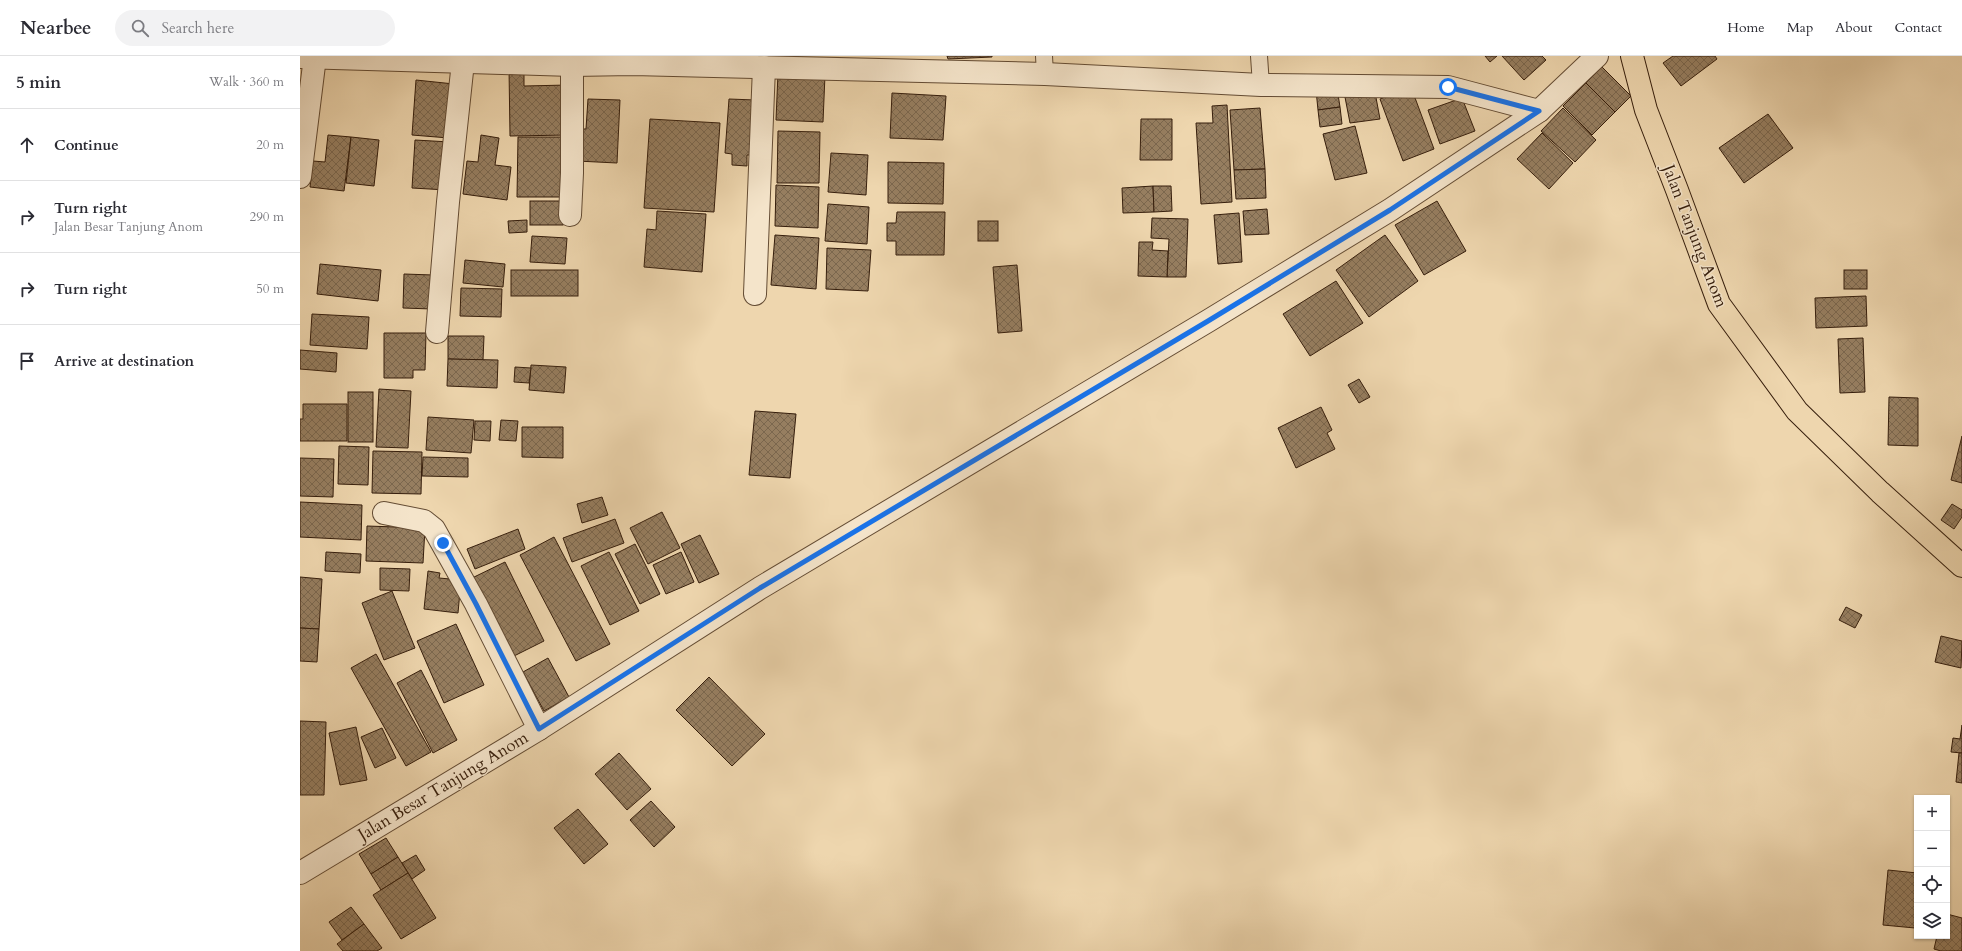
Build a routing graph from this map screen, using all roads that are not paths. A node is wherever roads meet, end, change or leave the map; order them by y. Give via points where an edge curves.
1 (1259, 56) edge
2 (1597, 56) edge
3 (1632, 56) edge
4 (307, 57) edge
5 (364, 57) edge
6 (463, 62) junction
7 (837, 62) edge
8 (572, 65) junction
9 (1044, 65) edge
10 (764, 67) junction
11 (1260, 84) junction
12 (1539, 111) junction
13 (300, 177) edge
14 (570, 215) dead end
15 (755, 294) dead end
16 (437, 332) dead end
17 (384, 513) dead end
18 (1962, 566) edge
19 (539, 729) junction
20 (300, 873) edge

1 - 11 lane
2 - 12 street, Jalan Besar Tanjung Anom
3 - 18 main road, Jalan Tanjung Anom via 1646,110 1719,304 1797,411 1880,492
4 - 5 street
4 - 13 street
5 - 6 street
6 - 8 street
6 - 16 street
7 - 9 street
7 - 10 street
8 - 10 street
8 - 14 street
9 - 11 street
10 - 15 street
11 - 12 street via 1448,87
12 - 19 street, Jalan Besar Tanjung Anom via 1390,210 760,588
17 - 19 street via 424,521 434,529 476,604
19 - 20 street, Jalan Besar Tanjung Anom

